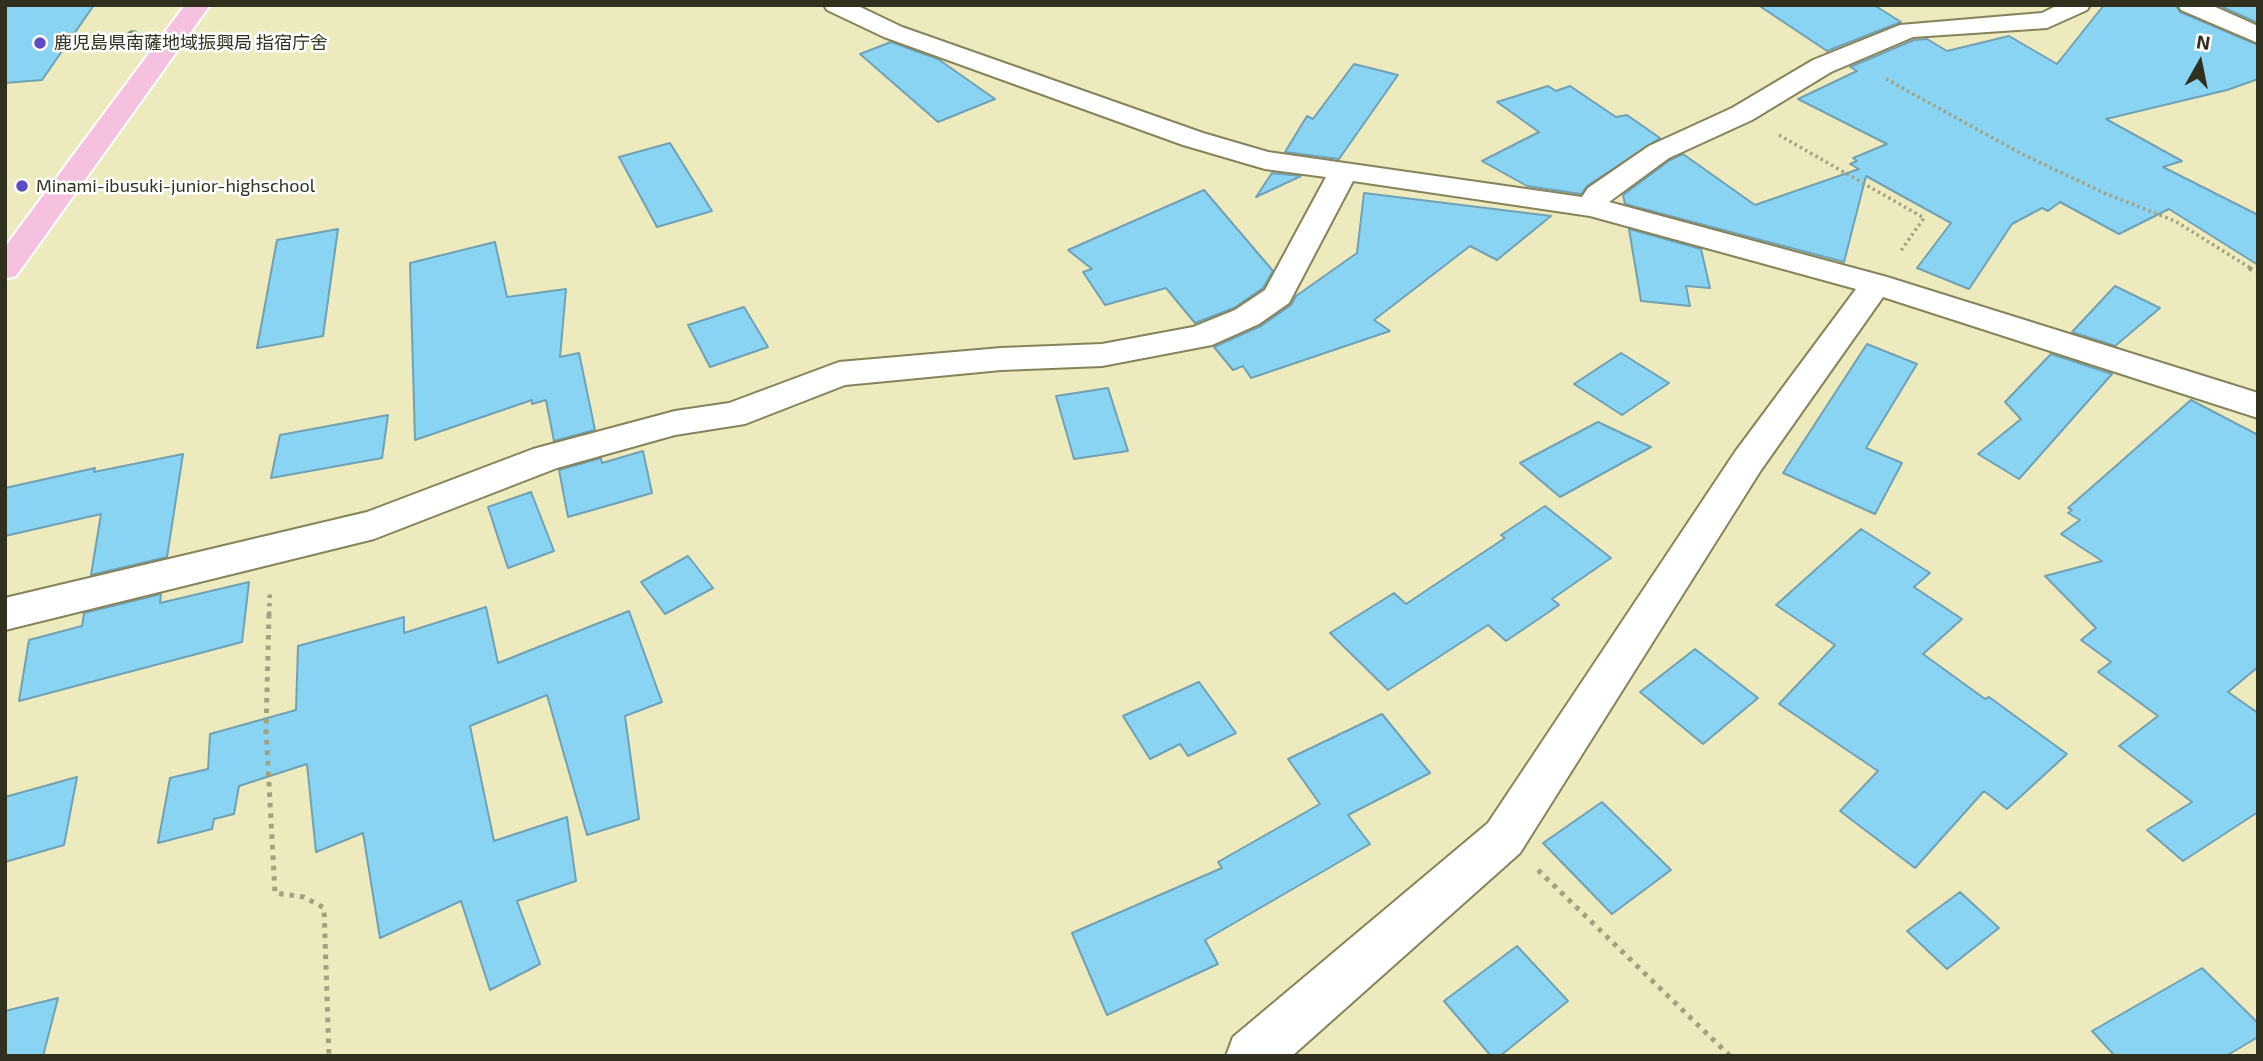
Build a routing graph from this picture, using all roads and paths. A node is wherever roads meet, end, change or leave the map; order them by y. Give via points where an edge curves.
1 (198, 5) edge
2 (836, 5) edge
3 (2078, 5) edge
4 (2190, 5) edge
5 (2258, 35) edge
6 (1846, 56) junction
7 (1742, 114) junction
8 (1343, 172) junction
9 (1592, 207) junction
10 (5, 269) edge
11 (2258, 273) edge
12 (1876, 284) junction
13 (2258, 406) edge
14 (271, 551) junction
15 (5, 614) edge
16 (1504, 838) junction
17 (328, 1056) edge
18 (1252, 1056) edge
19 (1730, 1056) edge

1 - 10 highway
2 - 8 street via 893,32 1193,139 1265,160
3 - 6 street via 2047,20 1909,30
4 - 5 street
6 - 7 street
6 - 11 path via 2020,153 2175,221
7 - 9 street via 1659,152 1598,194
7 - 12 path via 1924,218
8 - 9 street
8 - 14 street via 1278,296 1247,317 1200,337 1102,355 839,374 732,415 675,423 546,458 374,525
9 - 12 street
12 - 13 street
12 - 16 street via 1748,461
14 - 15 street
14 - 17 path via 266,729 275,893 304,897 324,908
16 - 18 street
16 - 19 path

